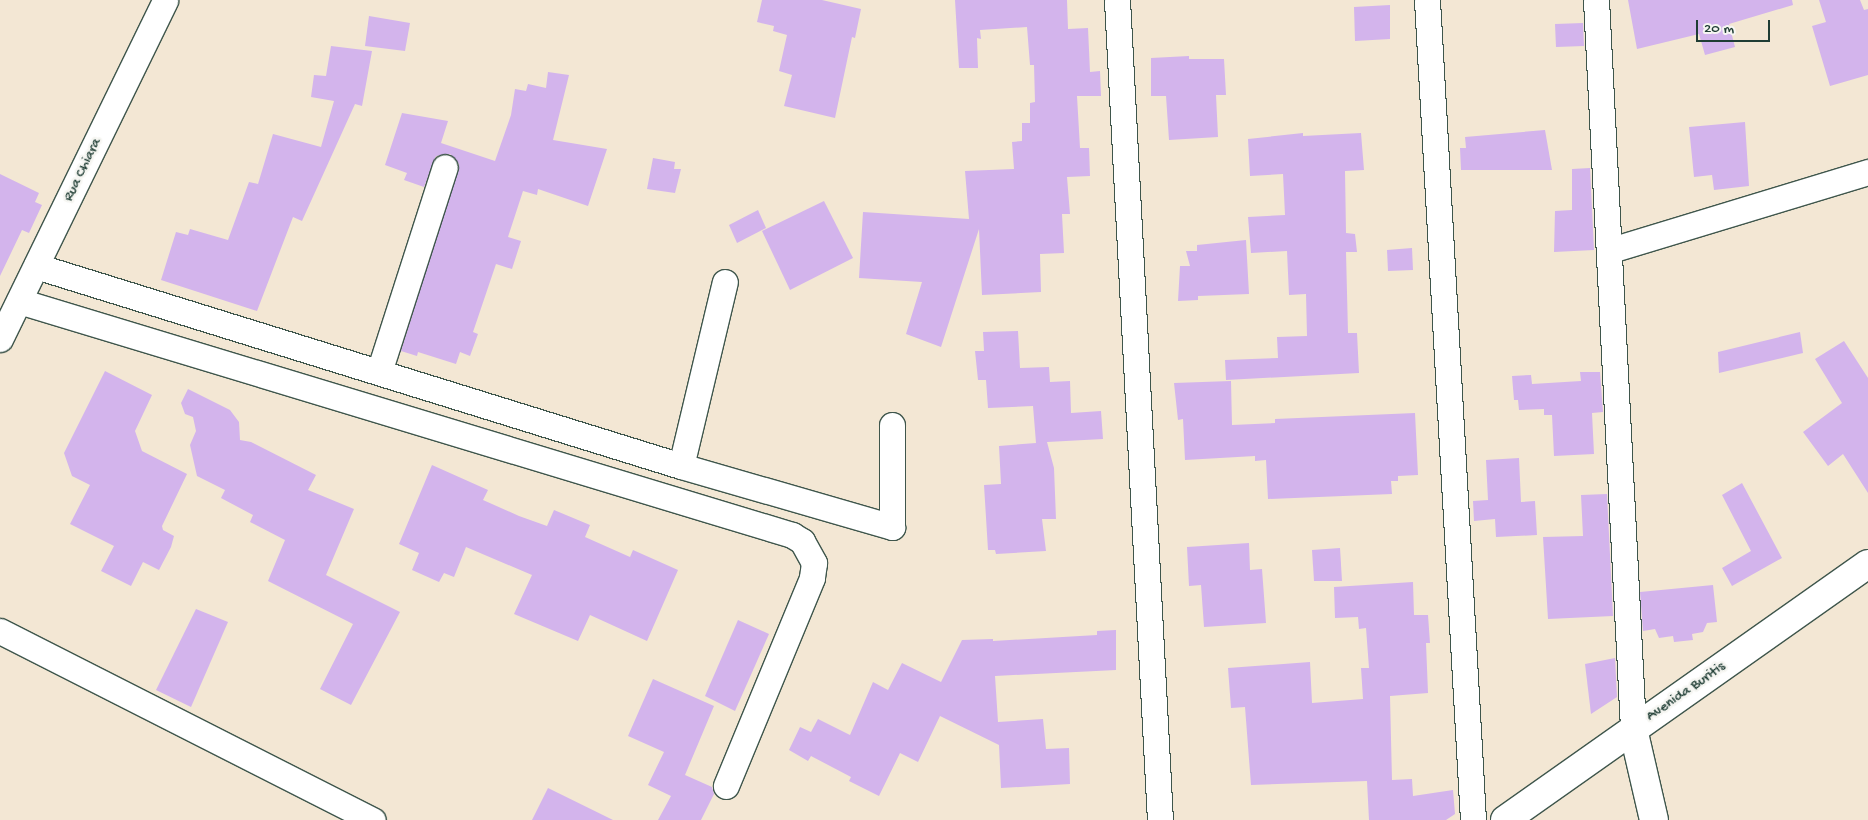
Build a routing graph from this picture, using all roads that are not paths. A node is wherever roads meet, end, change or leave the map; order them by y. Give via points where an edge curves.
1 (166, 0) edge
2 (1117, 0) edge
3 (1427, 0) edge
4 (1596, 0) edge
5 (445, 167) dead end
6 (1868, 172) edge
7 (1611, 250) junction
8 (36, 266) junction
9 (725, 282) dead end
10 (19, 301) junction
11 (0, 339) edge
12 (380, 372) junction
13 (892, 425) dead end
14 (681, 466) junction
15 (1868, 564) edge
16 (0, 631) edge
17 (1633, 729) junction
18 (726, 786) dead end
19 (373, 820) edge
20 (1160, 820) edge
21 (1473, 820) edge
22 (1505, 820) edge
23 (1654, 820) edge

1 - 8 street, Rua Chiara
2 - 20 street
3 - 21 street
4 - 7 street
5 - 12 street
6 - 7 street
7 - 17 street
8 - 10 street, Rua Chiara
8 - 12 street
9 - 14 street
10 - 11 street, Rua Chiara
10 - 18 street via 792,535 802,541 814,562 812,578
12 - 14 street
13 - 14 street via 892,527
15 - 17 street, Avenida Buritis
16 - 19 street
17 - 22 street, Avenida Buritis
17 - 23 street

